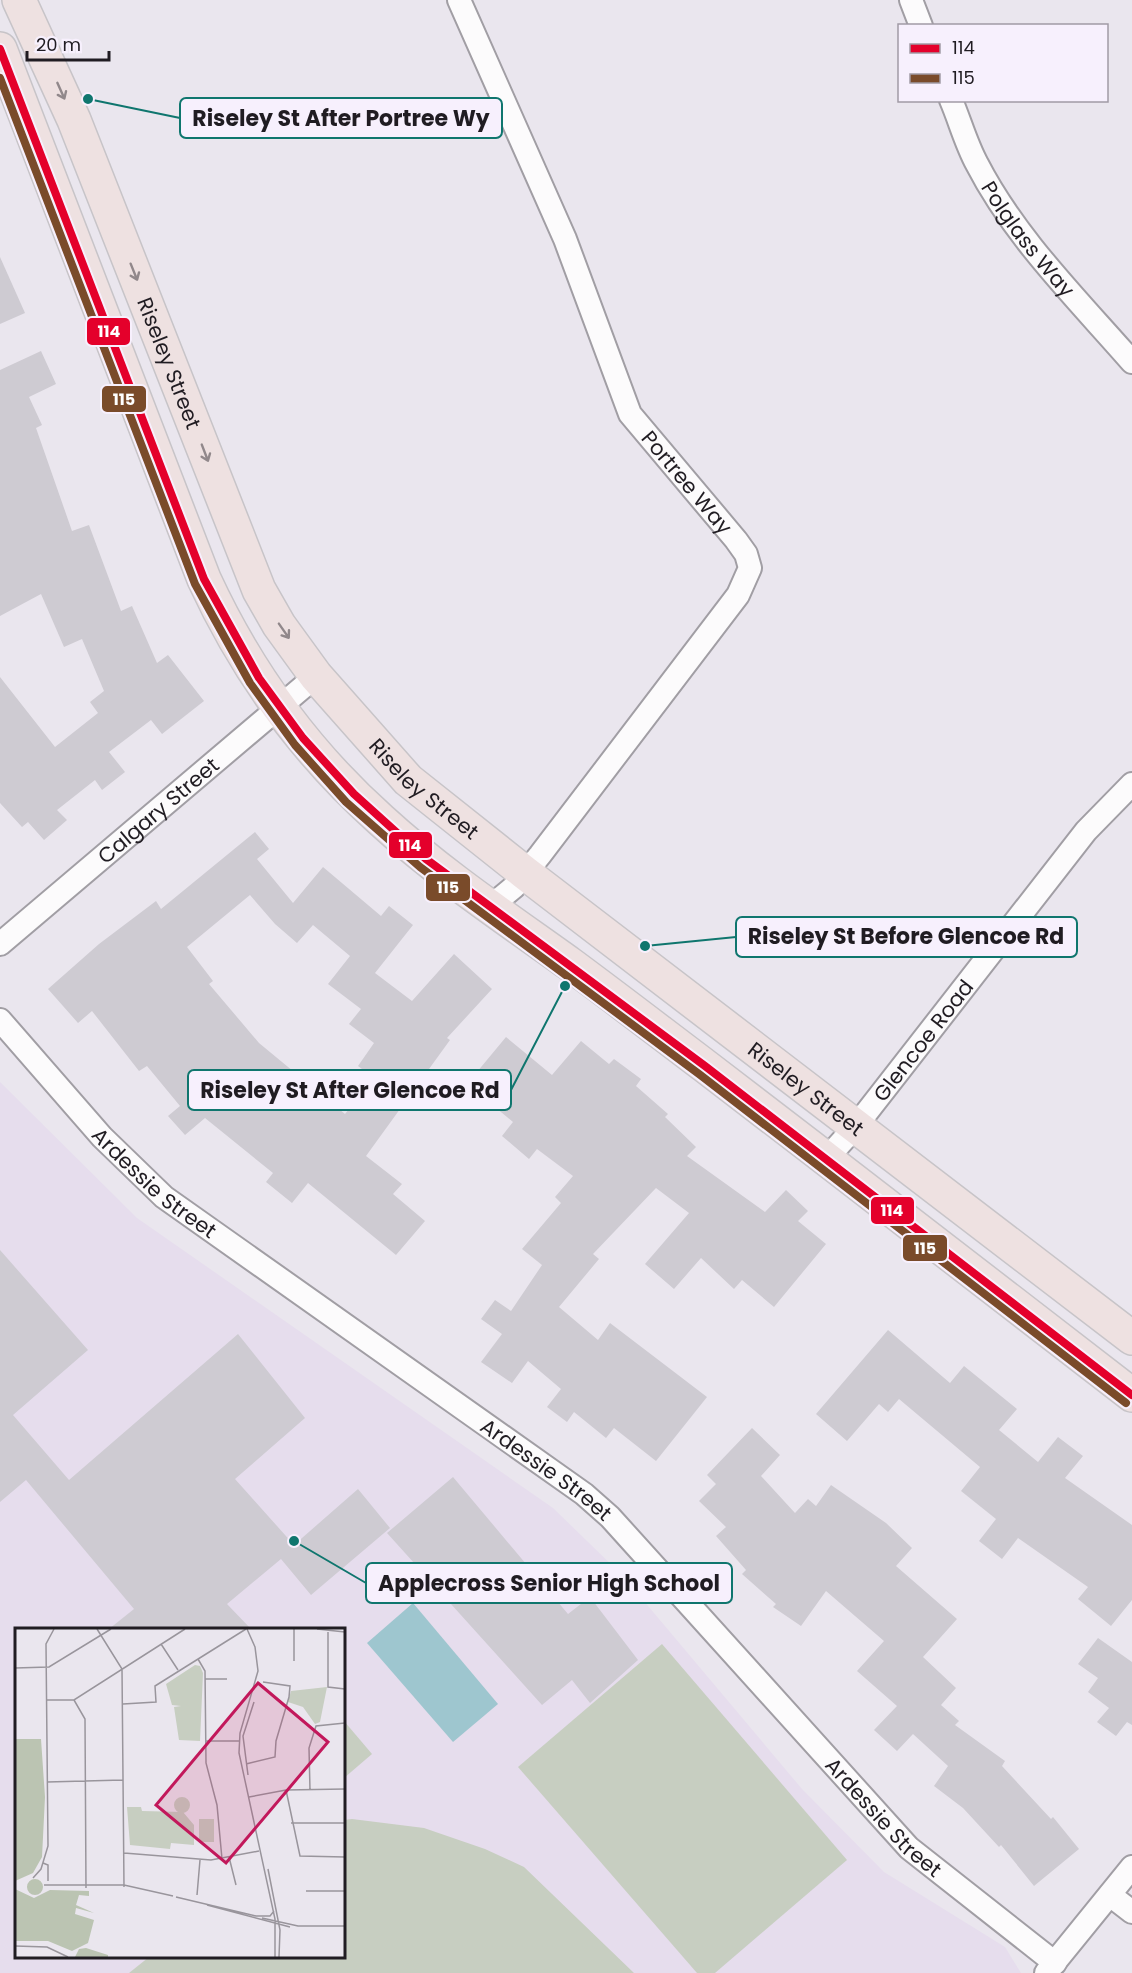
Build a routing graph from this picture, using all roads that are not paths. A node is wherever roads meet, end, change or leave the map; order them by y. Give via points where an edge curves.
1 (459, 0) edge
2 (911, 0) edge
3 (28, 9) edge
4 (920, 24) edge
5 (0, 49) edge
6 (952, 102) edge
7 (1132, 362) edge
8 (316, 676) junction
9 (278, 706) junction
10 (1127, 797) edge
11 (525, 873) junction
12 (490, 907) junction
13 (0, 944) edge
14 (0, 1020) edge
15 (856, 1126) junction
16 (827, 1158) junction
17 (1132, 1338) edge
18 (1132, 1395) edge
19 (1132, 1867) edge
20 (1110, 1895) junction
21 (1132, 1912) edge
22 (1051, 1968) edge

1 - 11 street, Portree Way via 565,239 630,414 736,540 750,568 738,595
2 - 4 street
3 -> 8 highway, Riseley Street via 259,590
5 - 9 highway, Riseley Street via 204,579 223,621
6 - 7 street, Polglass Way via 975,162 1007,213
8 - 9 street, Calgary Street
8 - 11 highway, Riseley Street via 408,780
9 - 12 highway, Riseley Street via 321,759 380,820
9 - 13 street, Calgary Street
10 - 15 street, Glencoe Road via 1086,831
11 - 12 street, Portree Way
11 - 15 highway, Riseley Street
12 - 16 highway, Riseley Street
14 - 22 street, Ardessie Street via 102,1137 164,1197 584,1494 628,1537 909,1848
15 - 16 street, Glencoe Road
15 - 17 highway, Riseley Street
16 - 18 highway, Riseley Street
19 - 20 street
20 - 21 street
20 - 22 street

